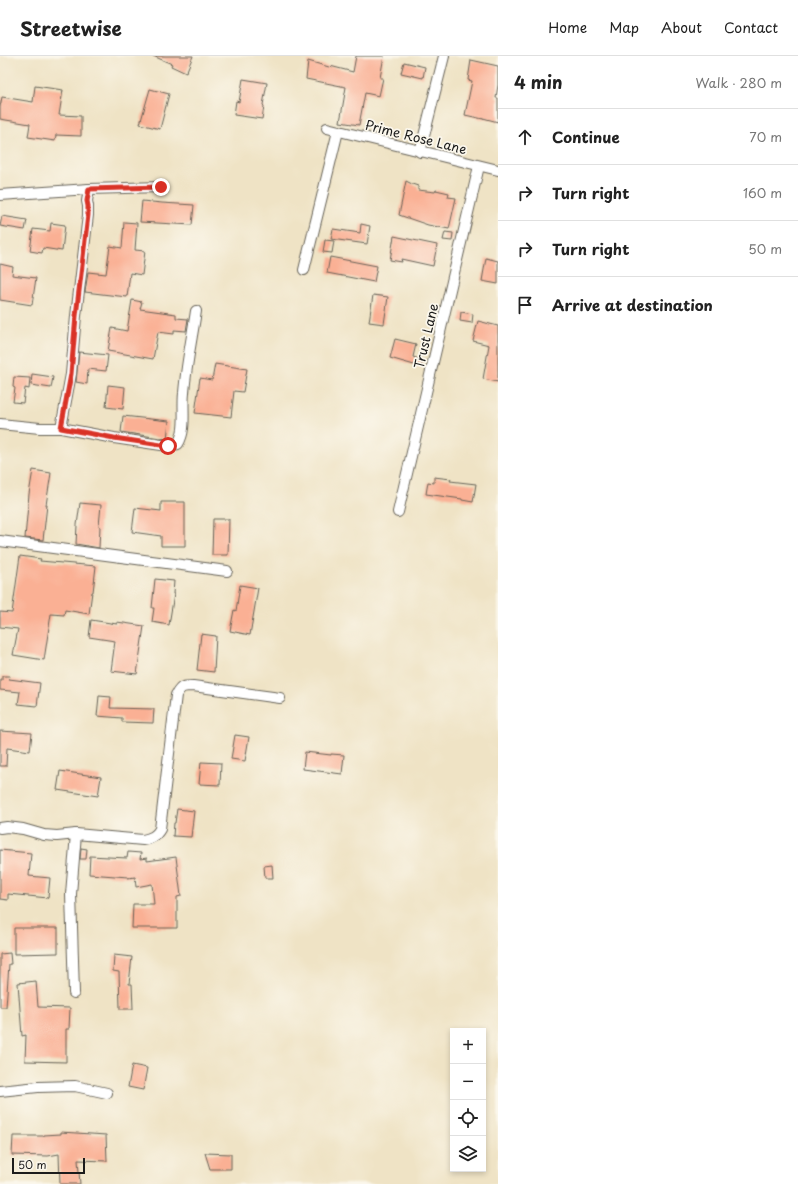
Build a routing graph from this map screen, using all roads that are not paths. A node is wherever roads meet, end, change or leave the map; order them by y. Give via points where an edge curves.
1 (444, 56) edge
2 (328, 128) dead end
3 (338, 131) junction
4 (420, 152) junction
5 (479, 166) junction
6 (498, 170) edge
7 (161, 187) dead end
8 (89, 189) junction
9 (0, 195) edge
10 (304, 270) dead end
11 (196, 311) dead end
12 (0, 424) edge
13 (61, 428) junction
14 (398, 512) dead end
15 (0, 541) edge
16 (227, 571) dead end
17 (280, 698) dead end
18 (0, 828) edge
19 (76, 834) junction
20 (74, 993) dead end
21 (0, 1091) edge
22 (107, 1093) dead end

1 - 4 street
2 - 3 street, Prime Rose Lane
3 - 4 street, Prime Rose Lane
3 - 10 street
4 - 5 street, Prime Rose Lane
5 - 6 street, Prime Rose Lane
5 - 14 street, Trust Lane
7 - 8 street
8 - 9 street
8 - 13 street via 71,374
11 - 13 street via 184,393 183,430 178,444 168,446
12 - 13 street
15 - 16 street
17 - 19 street via 184,686 176,695 160,829 156,835 143,840
18 - 19 street via 23,829 57,836
19 - 20 street via 71,894
21 - 22 street via 75,1086

